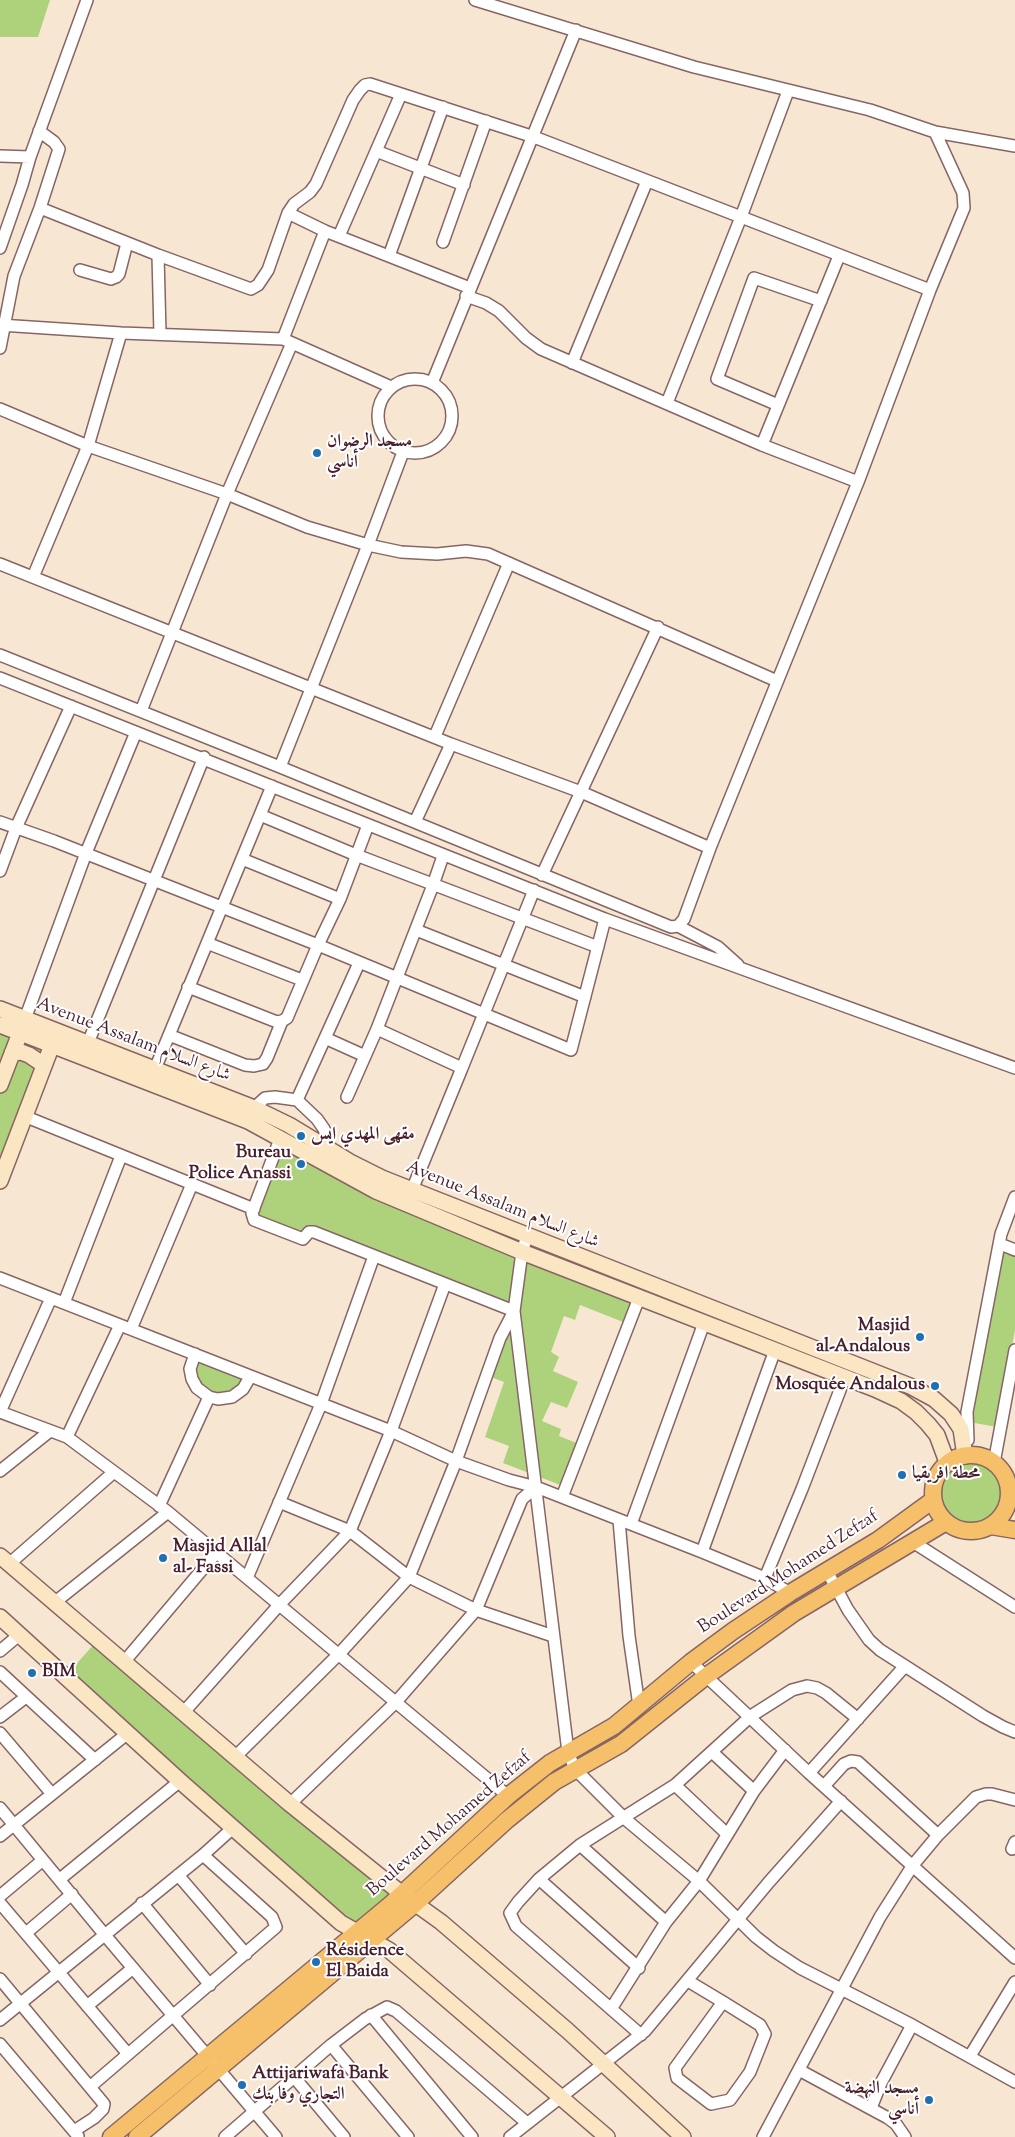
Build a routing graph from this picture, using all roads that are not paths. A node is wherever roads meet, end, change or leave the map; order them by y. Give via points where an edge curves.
1 (87, 0) edge
2 (475, 0) edge
3 (576, 30) junction
4 (788, 91) junction
5 (401, 94) junction
6 (443, 107) junction
7 (486, 121) junction
8 (39, 131) junction
9 (935, 132) junction
10 (534, 137) junction
11 (1015, 146) edge
12 (376, 151) junction
13 (0, 156) edge
14 (30, 157) junction
15 (421, 168) junction
16 (648, 181) junction
17 (464, 185) junction
18 (40, 208) junction
19 (0, 211) edge
20 (12, 211) junction
21 (288, 213) junction
22 (741, 217) junction
23 (325, 231) junction
24 (338, 236) junction
25 (443, 242) dead end
26 (127, 243) junction
27 (0, 248) edge
28 (158, 255) junction
29 (389, 256) junction
30 (840, 256) junction
31 (80, 270) dead end
32 (930, 290) junction
33 (468, 292) junction
34 (821, 301) junction
35 (2, 325) edge
36 (121, 333) junction
37 (160, 334) junction
38 (288, 341) junction
39 (0, 348) edge
40 (572, 363) junction
41 (432, 383) junction
42 (391, 387) junction
43 (667, 403) junction
44 (778, 405) junction
45 (0, 409) edge
46 (762, 445) junction
47 (88, 446) junction
48 (403, 452) junction
49 (858, 482) junction
50 (227, 494) junction
51 (368, 545) junction
52 (0, 564) edge
53 (509, 564) junction
54 (33, 577) junction
55 (658, 627) junction
56 (171, 631) junction
57 (0, 655) edge
58 (0, 678) edge
59 (777, 682) junction
60 (311, 687) junction
61 (71, 706) junction
62 (141, 711) junction
63 (136, 732) junction
64 (435, 736) junction
65 (452, 744) junction
66 (204, 757) junction
67 (280, 766) junction
68 (272, 786) junction
69 (581, 792) junction
70 (260, 815) junction
71 (0, 822) edge
72 (415, 822) junction
73 (368, 825) junction
74 (16, 828) junction
75 (710, 848) junction
76 (86, 853) junction
77 (356, 855) junction
78 (443, 856) junction
79 (242, 859) junction
80 (0, 871) edge
81 (542, 875) junction
82 (153, 880) junction
83 (434, 885) junction
84 (534, 890) junction
85 (340, 899) junction
86 (220, 908) junction
87 (522, 918) junction
88 (605, 919) junction
89 (678, 926) junction
90 (416, 930) junction
91 (207, 943) junction
92 (318, 945) junction
93 (598, 947) junction
94 (359, 963) junction
95 (504, 965) junction
96 (740, 968) junction
97 (397, 978) junction
98 (302, 980) junction
99 (188, 987) junction
100 (585, 998) junction
101 (0, 1009) edge
102 (484, 1014) junction
103 (282, 1021) junction
104 (0, 1025) edge
105 (22, 1026) junction
106 (377, 1029) junction
107 (169, 1035) junction
108 (325, 1038) junction
109 (88, 1044) junction
110 (52, 1045) junction
111 (12, 1053) junction
112 (365, 1056) junction
113 (44, 1065) junction
114 (462, 1068) junction
115 (1015, 1068) edge
116 (155, 1069) junction
117 (1, 1077) edge
118 (347, 1097) dead end
119 (297, 1100) junction
120 (254, 1108) junction
121 (24, 1116) junction
122 (280, 1139) junction
123 (325, 1147) junction
124 (121, 1156) junction
125 (346, 1168) junction
126 (0, 1181) edge
127 (192, 1184) junction
128 (412, 1190) junction
129 (1015, 1197) edge
130 (254, 1209) junction
131 (527, 1236) junction
132 (1000, 1244) junction
133 (1015, 1250) edge
134 (522, 1252) junction
135 (374, 1256) junction
136 (0, 1278) edge
137 (445, 1284) junction
138 (52, 1298) junction
139 (639, 1298) junction
140 (64, 1303) junction
141 (514, 1311) junction
142 (704, 1322) junction
143 (125, 1327) junction
144 (775, 1350) junction
145 (1015, 1350) edge
146 (194, 1354) junction
147 (250, 1377) junction
148 (845, 1377) junction
149 (209, 1397) junction
150 (322, 1404) junction
151 (0, 1412) edge
152 (967, 1412) junction
153 (951, 1414) junction
154 (50, 1431) junction
155 (392, 1431) junction
156 (67, 1437) junction
157 (967, 1456) junction
158 (456, 1461) junction
159 (947, 1462) junction
160 (994, 1464) junction
161 (0, 1471) edge
162 (114, 1472) junction
163 (536, 1487) junction
164 (1012, 1490) edge
165 (562, 1497) junction
166 (933, 1500) junction
167 (280, 1502) junction
168 (164, 1509) junction
169 (619, 1520) junction
170 (946, 1522) junction
171 (631, 1524) junction
172 (991, 1526) junction
173 (1015, 1530) edge
174 (350, 1531) junction
175 (913, 1542) junction
176 (217, 1552) junction
177 (702, 1552) junction
178 (4, 1560) edge
179 (827, 1571) junction
180 (409, 1577) junction
181 (247, 1578) junction
182 (765, 1578) junction
183 (836, 1588) junction
184 (790, 1593) junction
185 (54, 1603) junction
186 (280, 1604) junction
187 (1015, 1607) edge
188 (476, 1610) junction
189 (0, 1617) edge
190 (19, 1635) junction
191 (553, 1636) junction
192 (0, 1652) edge
193 (340, 1653) junction
194 (124, 1662) junction
195 (691, 1662) junction
196 (905, 1666) junction
197 (0, 1672) edge
198 (705, 1677) junction
199 (26, 1696) junction
200 (396, 1702) junction
201 (639, 1706) junction
202 (183, 1714) junction
203 (751, 1716) junction
204 (0, 1717) edge
205 (858, 1719) junction
206 (1015, 1732) edge
207 (0, 1733) edge
208 (128, 1733) junction
209 (785, 1750) junction
210 (568, 1752) junction
211 (712, 1752) junction
212 (235, 1757) junction
213 (95, 1760) junction
214 (576, 1768) junction
215 (809, 1773) junction
216 (180, 1781) junction
217 (675, 1785) junction
218 (824, 1786) junction
219 (754, 1792) junction
220 (52, 1794) junction
221 (508, 1796) junction
222 (1015, 1800) edge
223 (841, 1801) junction
224 (290, 1804) junction
225 (0, 1808) edge
226 (624, 1818) junction
227 (14, 1824) junction
228 (234, 1827) junction
229 (727, 1834) junction
230 (938, 1835) junction
231 (0, 1836) edge
232 (580, 1845) junction
233 (203, 1855) junction
234 (43, 1860) junction
235 (913, 1865) junction
236 (178, 1875) junction
237 (539, 1879) junction
238 (60, 1880) junction
239 (700, 1881) junction
240 (72, 1894) junction
241 (0, 1896) edge
242 (409, 1898) junction
243 (0, 1903) edge
244 (142, 1903) junction
245 (739, 1918) junction
246 (666, 1922) junction
247 (26, 1933) junction
248 (357, 1933) junction
249 (104, 1934) junction
250 (372, 1940) junction
251 (246, 1954) junction
252 (1015, 1958) edge
253 (133, 1968) junction
254 (639, 1968) junction
255 (58, 1973) junction
256 (0, 1979) edge
257 (688, 1981) junction
258 (1015, 1982) edge
259 (210, 1985) junction
260 (843, 1990) junction
261 (723, 2002) junction
262 (20, 2004) junction
263 (87, 2006) junction
264 (611, 2009) junction
265 (371, 2015) junction
266 (174, 2016) junction
267 (0, 2020) edge
268 (912, 2025) junction
269 (641, 2035) junction
270 (0, 2044) edge
271 (331, 2044) junction
272 (128, 2054) junction
273 (207, 2056) junction
274 (970, 2056) junction
275 (603, 2064) junction
276 (218, 2070) junction
277 (799, 2070) junction
278 (294, 2077) junction
279 (1015, 2082) edge
280 (91, 2086) junction
281 (560, 2097) junction
282 (871, 2108) junction
283 (254, 2112) junction
284 (527, 2123) junction
285 (76, 2134) edge
286 (112, 2137) edge
287 (137, 2137) edge
288 (225, 2137) edge
289 (276, 2137) edge
290 (344, 2137) edge
291 (408, 2137) edge
292 (472, 2137) edge
293 (510, 2137) edge
294 (607, 2137) edge
295 (684, 2137) edge
296 (763, 2137) edge
297 (905, 2137) edge

1 - 8 street
2 - 3 street
3 - 4 street via 694,67
3 - 10 street
4 - 9 street via 870,110
4 - 22 street
5 - 6 street
5 - 12 street
5 - 21 street via 370,84 360,90 316,184
6 - 7 street
6 - 15 street
7 - 10 street
7 - 17 street
8 - 14 street
8 - 18 street via 59,149
9 - 11 street
9 - 32 street via 963,193 964,208
10 - 16 street
10 - 33 street
12 - 15 street
12 - 24 street
13 - 14 street
14 - 20 street
15 - 17 street
15 - 29 street
16 - 22 street
16 - 40 street
17 - 25 street
18 - 26 street
18 - 35 street via 14,276
19 - 20 street
20 - 27 street
21 - 23 street
21 - 28 street via 268,270 258,285 251,289
22 - 30 street
22 - 43 street
23 - 24 street
23 - 38 street
24 - 29 street
26 - 28 street
26 - 31 street via 116,277 111,279
28 - 37 street
29 - 33 street
30 - 32 street
30 - 34 street
32 - 49 street
33 - 40 street via 499,311 540,348
33 - 41 street
34 - 44 street
34 - 44 street via 754,278 717,379
35 - 36 street
35 - 39 street
36 - 37 street
36 - 47 street
37 - 38 street
38 - 42 street
38 - 50 street
40 - 43 street
41 - 42 street via 410,379
41 - 48 street via 448,398 452,409 450,431 436,448 414,454
42 - 48 street via 379,406 380,428 385,438
43 - 46 street
44 - 46 street
45 - 47 street
46 - 49 street
47 - 50 street
47 - 54 street
48 - 51 street
49 - 59 street
50 - 51 street via 308,527
50 - 56 street
51 - 53 street via 401,552 488,554
51 - 60 street
52 - 54 street
53 - 55 street
53 - 64 street
54 - 56 street
55 - 59 street
55 - 69 street
56 - 60 street
56 - 62 street
57 - 62 street
58 - 61 street
59 - 75 street
60 - 64 street
60 - 67 street
61 - 63 street
61 - 74 street
62 - 67 street
63 - 66 street
63 - 76 street
64 - 65 street
65 - 69 street
65 - 72 street
66 - 68 street
66 - 82 street
67 - 72 street
68 - 70 street
68 - 73 street
69 - 75 street
69 - 81 street
70 - 77 street
70 - 79 street
71 - 74 street
72 - 81 street
73 - 77 street
73 - 78 street
74 - 76 street
74 - 80 street
75 - 89 street via 684,919
76 - 82 street
76 - 105 street
77 - 83 street
77 - 85 street
78 - 83 street
78 - 84 street
79 - 85 street
79 - 86 street
81 - 89 street via 671,927
82 - 86 street
82 - 109 street
83 - 87 street
83 - 90 street
84 - 87 street
84 - 88 street
85 - 92 street
86 - 91 street
86 - 92 street
87 - 93 street
87 - 95 street
88 - 93 street
88 - 96 street
89 - 96 street via 718,947
90 - 95 street
90 - 97 street
91 - 98 street
91 - 99 street
92 - 94 street
92 - 98 street
93 - 100 street
94 - 97 street
94 - 108 street
95 - 100 street
95 - 102 street
96 - 115 street
97 - 102 street
97 - 106 street
98 - 103 street via 287,1018
99 - 103 street via 277,1022
99 - 107 street
100 - 102 street via 571,1050
101 - 105 street, Avenue Assalam شارع السلام
102 - 114 street
103 - 107 street via 267,1058 263,1064 254,1066
104 - 105 street, Avenue Assalam شارع السلام
105 - 109 street, Avenue Assalam شارع السلام
105 - 110 street, Avenue Assalam شارع السلام
105 - 111 street
106 - 112 street
106 - 114 street
107 - 116 street
108 - 112 street
108 - 119 street
109 - 116 street, Avenue Assalam شارع السلام
110 - 113 street
110 - 122 street, Avenue Assalam شارع السلام via 248,1121
111 - 113 street via 30,1055
111 - 117 street
112 - 118 street
113 - 121 street
114 - 128 street
116 - 120 street, Avenue Assalam شارع السلام
119 - 120 street via 265,1098
119 - 123 street via 324,1129
120 - 123 street, Avenue Assalam شارع السلام
121 - 124 street
121 - 126 street
122 - 125 street, Avenue Assalam شارع السلام
122 - 130 street
123 - 125 street, Avenue Assalam شارع السلام
124 - 127 street
124 - 140 street
125 - 128 street, Avenue Assalam شارع السلام
125 - 134 street, Avenue Assalam شارع السلام via 376,1191
127 - 130 street
127 - 143 street
128 - 131 street, Avenue Assalam شارع السلام
129 - 132 street
130 - 135 street via 251,1215 254,1220 303,1239 309,1232 314,1232
131 - 134 street
131 - 153 street, Avenue Assalam شارع السلام via 910,1386 934,1398
132 - 133 street
132 - 152 street
134 - 139 street, Avenue Assalam شارع السلام
134 - 141 street
135 - 137 street
135 - 150 street
136 - 138 street
137 - 141 street
137 - 155 street
138 - 140 street
138 - 151 street
139 - 142 street, Avenue Assalam شارع السلام
139 - 165 street
140 - 143 street
141 - 158 street via 500,1338
141 - 163 street
142 - 144 street, Avenue Assalam شارع السلام
142 - 171 street
143 - 146 street
143 - 156 street
144 - 148 street, Avenue Assalam شارع السلام
144 - 177 street
145 - 160 street
146 - 147 street
146 - 149 street via 190,1368 192,1379 200,1392
147 - 149 street via 243,1389 232,1397
147 - 150 street
148 - 159 street, Avenue Assalam شارع السلام via 884,1393 916,1412 937,1436
148 - 182 street
149 - 168 street
150 - 155 street
150 - 167 street
151 - 154 street
152 - 153 street via 960,1416
152 - 157 street
153 - 157 street, Avenue Assalam شارع السلام via 961,1429
154 - 156 street
154 - 161 street
155 - 158 street
155 - 174 street
156 - 162 street
157 - 159 main road
157 - 160 main road via 980,1457
158 - 163 street
158 - 180 street
159 - 166 main road via 935,1479
160 - 164 main road
162 - 168 street
162 - 178 street
163 - 165 street
163 - 188 street via 522,1499
163 - 191 street
164 - 172 main road via 1005,1510
165 - 169 street
166 - 170 main road
166 - 179 main road, Boulevard Mohamed Zefzaf via 878,1540
167 - 174 street
167 - 181 street
168 - 176 street
168 - 185 street
169 - 171 street
169 - 201 street
170 - 172 main road via 968,1531 980,1531
170 - 175 main road, Boulevard Mohamed Zefzaf
171 - 177 street
172 - 173 main road
174 - 180 street
174 - 186 street
175 - 183 main road, Boulevard Mohamed Zefzaf
175 - 187 street
176 - 181 street
176 - 194 street
177 - 182 street
178 - 185 street
179 - 183 street
179 - 184 main road, Boulevard Mohamed Zefzaf
180 - 188 street
180 - 193 street
181 - 186 street
182 - 184 street
183 - 196 street via 869,1640
183 - 198 main road, Boulevard Mohamed Zefzaf via 769,1630
184 - 195 main road, Boulevard Mohamed Zefzaf
185 - 194 street
186 - 193 street
186 - 202 street
188 - 191 street
188 - 200 street
189 - 190 street
190 - 192 street
190 - 208 street
191 - 210 street
193 - 200 street
193 - 212 street
194 - 202 street
195 - 198 street
195 - 201 main road, Boulevard Mohamed Zefzaf
196 - 205 street
196 - 206 street via 983,1716
197 - 199 street
198 - 203 street
198 - 214 main road, Boulevard Mohamed Zefzaf via 621,1744
199 - 204 street
199 - 213 street
200 - 221 street
200 - 224 street
201 - 210 main road, Boulevard Mohamed Zefzaf via 600,1736
202 - 212 street
203 - 205 street via 792,1690 807,1686 826,1693
203 - 209 street
203 - 211 street
205 - 215 street
207 - 220 street
208 - 213 street
208 - 216 street
209 - 215 street
209 - 219 street
210 - 214 street
210 - 221 main road, Boulevard Mohamed Zefzaf
211 - 217 street
211 - 219 street
212 - 224 street
213 - 220 street
214 - 226 street
214 - 242 main road, Boulevard Mohamed Zefzaf
215 - 218 street
216 - 228 street
216 - 238 street
217 - 226 street
217 - 229 street
218 - 223 street
218 - 230 street via 844,1764 858,1762
219 - 229 street
220 - 227 street
221 - 242 main road, Boulevard Mohamed Zefzaf
222 - 230 street via 992,1794 976,1797
223 - 235 street
223 - 245 street
224 - 242 street
225 - 227 street
226 - 232 street
226 - 239 street
227 - 231 street
227 - 234 street
228 - 233 street
228 - 248 street
229 - 239 street
230 - 235 street
232 - 237 street
232 - 246 street
233 - 236 street
233 - 251 street via 275,1922 274,1930
234 - 238 street
234 - 241 street
235 - 252 street
235 - 260 street via 880,1917
236 - 244 street
236 - 251 street
237 - 254 street
237 - 264 street via 510,1913 511,1919
238 - 240 street
239 - 245 street
239 - 246 street
240 - 247 street
240 - 249 street
242 - 248 main road, Boulevard Mohamed Zefzaf
242 - 250 main road, Boulevard Mohamed Zefzaf
242 - 275 street
243 - 247 street
244 - 249 street
244 - 259 street
245 - 257 street
245 - 260 street via 774,1952
246 - 254 street
247 - 255 street
248 - 250 street
248 - 273 main road, Boulevard Mohamed Zefzaf
249 - 253 street
249 - 255 street
250 - 276 main road, Boulevard Mohamed Zefzaf
250 - 281 street via 389,1950
251 - 259 street
253 - 263 street
253 - 266 street
254 - 264 street
255 - 262 street
255 - 263 street
256 - 262 street
257 - 261 street
257 - 269 street
258 - 274 street
259 - 266 street
260 - 268 street
260 - 277 street
261 - 261 street via 760,2025 765,2034 750,2072 730,2100 711,2104 677,2078 675,2068
262 - 267 street
262 - 280 street
263 - 272 street
264 - 269 street
265 - 271 street
265 - 284 street via 387,2007 396,2011
265 - 292 street
266 - 272 street
266 - 273 street
268 - 274 street
268 - 282 street
269 - 275 street
270 - 285 street
271 - 278 street
271 - 291 street
272 - 280 street
273 - 276 street
273 - 286 main road, Boulevard Mohamed Zefzaf
274 - 279 street
275 - 281 street
275 - 295 street
276 - 283 street
276 - 287 main road, Boulevard Mohamed Zefzaf
277 - 282 street
277 - 296 street
278 - 283 street
278 - 290 street
280 - 285 street via 104,2104 103,2109
281 - 284 street
281 - 294 street
282 - 297 street via 896,2124
283 - 288 street
283 - 289 street
284 - 293 street

